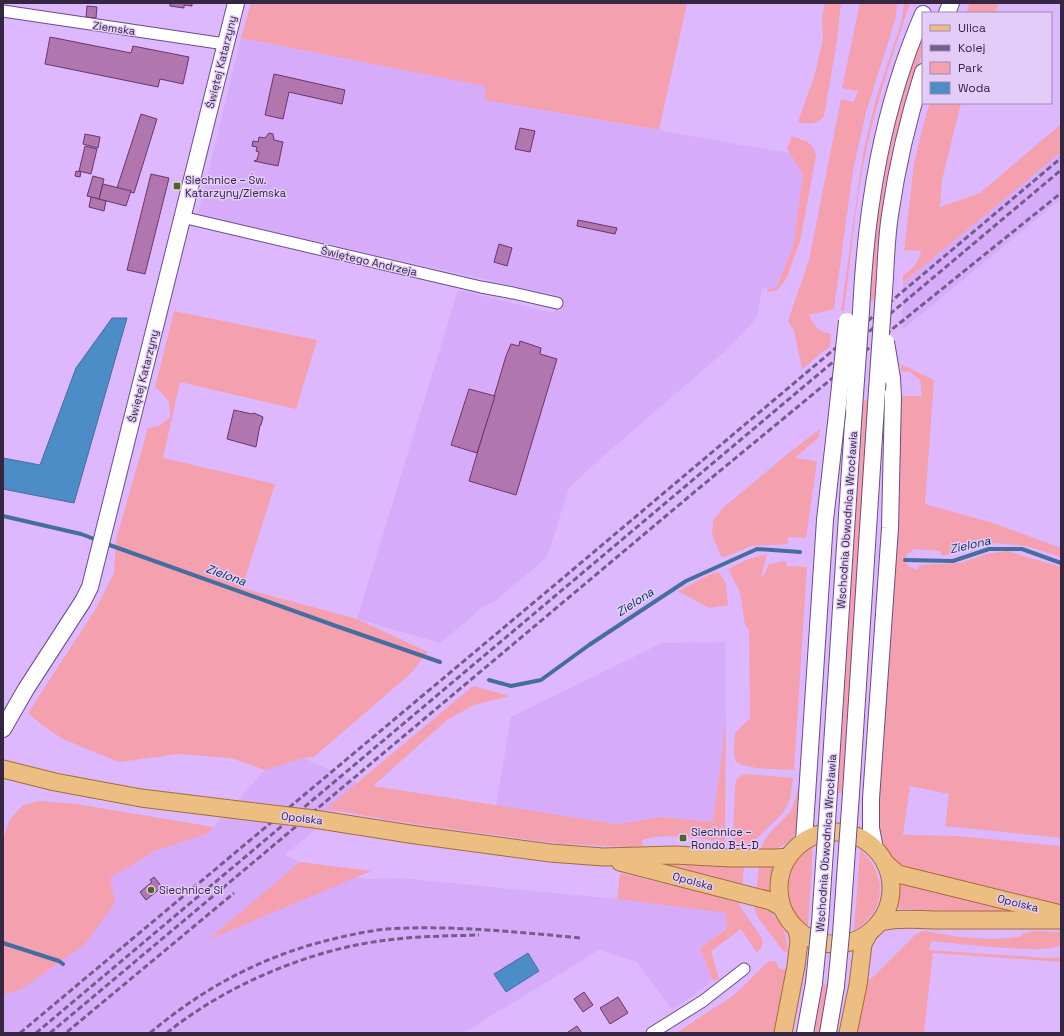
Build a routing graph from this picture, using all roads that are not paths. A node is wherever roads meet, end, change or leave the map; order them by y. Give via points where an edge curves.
1 (236, 3) edge
2 (928, 3) edge
3 (951, 3) edge
4 (3, 11) edge
5 (924, 12) edge
6 (946, 12) edge
7 (922, 16) edge
8 (225, 44) junction
9 (922, 75) edge
10 (182, 217) junction
11 (864, 263) junction
12 (557, 303) dead end
13 (881, 321) junction
14 (3, 729) edge
15 (3, 769) edge
16 (804, 841) junction
17 (880, 856) junction
18 (603, 857) junction
19 (788, 857) junction
20 (781, 907) junction
21 (1061, 914) edge
22 (1061, 920) edge
23 (874, 927) junction
24 (797, 930) junction
25 (744, 969) dead end
26 (652, 1033) edge
27 (783, 1033) edge
28 (805, 1033) edge
29 (828, 1033) edge
30 (848, 1033) edge

1 - 8 main road, Świętej Katarzyny
2 - 5 main road, Wschodnia Obwodnica Wrocławia
3 - 6 main road
4 - 8 street, Ziemska
7 - 11 main road, Wschodnia Obwodnica Wrocławia via 905,58 885,125 870,206
8 - 10 main road, Świętej Katarzyny
9 - 13 main road, Wschodnia Obwodnica Wrocławia, bridge via 896,173
10 - 12 street, Świętego Andrzeja
10 - 14 main road, Świętej Katarzyny via 90,587
11 - 16 main road, bridge via 848,321 825,520
11 - 28 main road, Wschodnia Obwodnica Wrocławia, bridge via 821,916 814,983
13 - 17 main road, bridge via 891,367 893,397 890,528 871,799 871,828
13 - 29 main road, Wschodnia Obwodnica Wrocławia, bridge via 841,934
15 - 18 main road, Opolska, bridge via 55,782 141,798 314,819 550,853
16 - 17 main road via 815,835 841,832 865,841
16 - 19 main road
17 - 21 main road, Opolska via 898,874
17 - 23 main road via 891,883 889,903
18 - 19 main road, Opolska
18 - 20 main road, Opolska via 771,902
19 - 20 main road via 780,872 778,890
20 - 24 main road
22 - 23 main road, Opolska via 912,918 890,919
23 - 24 main road via 858,940 832,945 814,940
23 - 30 main road via 863,944
24 - 27 main road via 799,941 796,966
25 - 26 street via 703,1001

